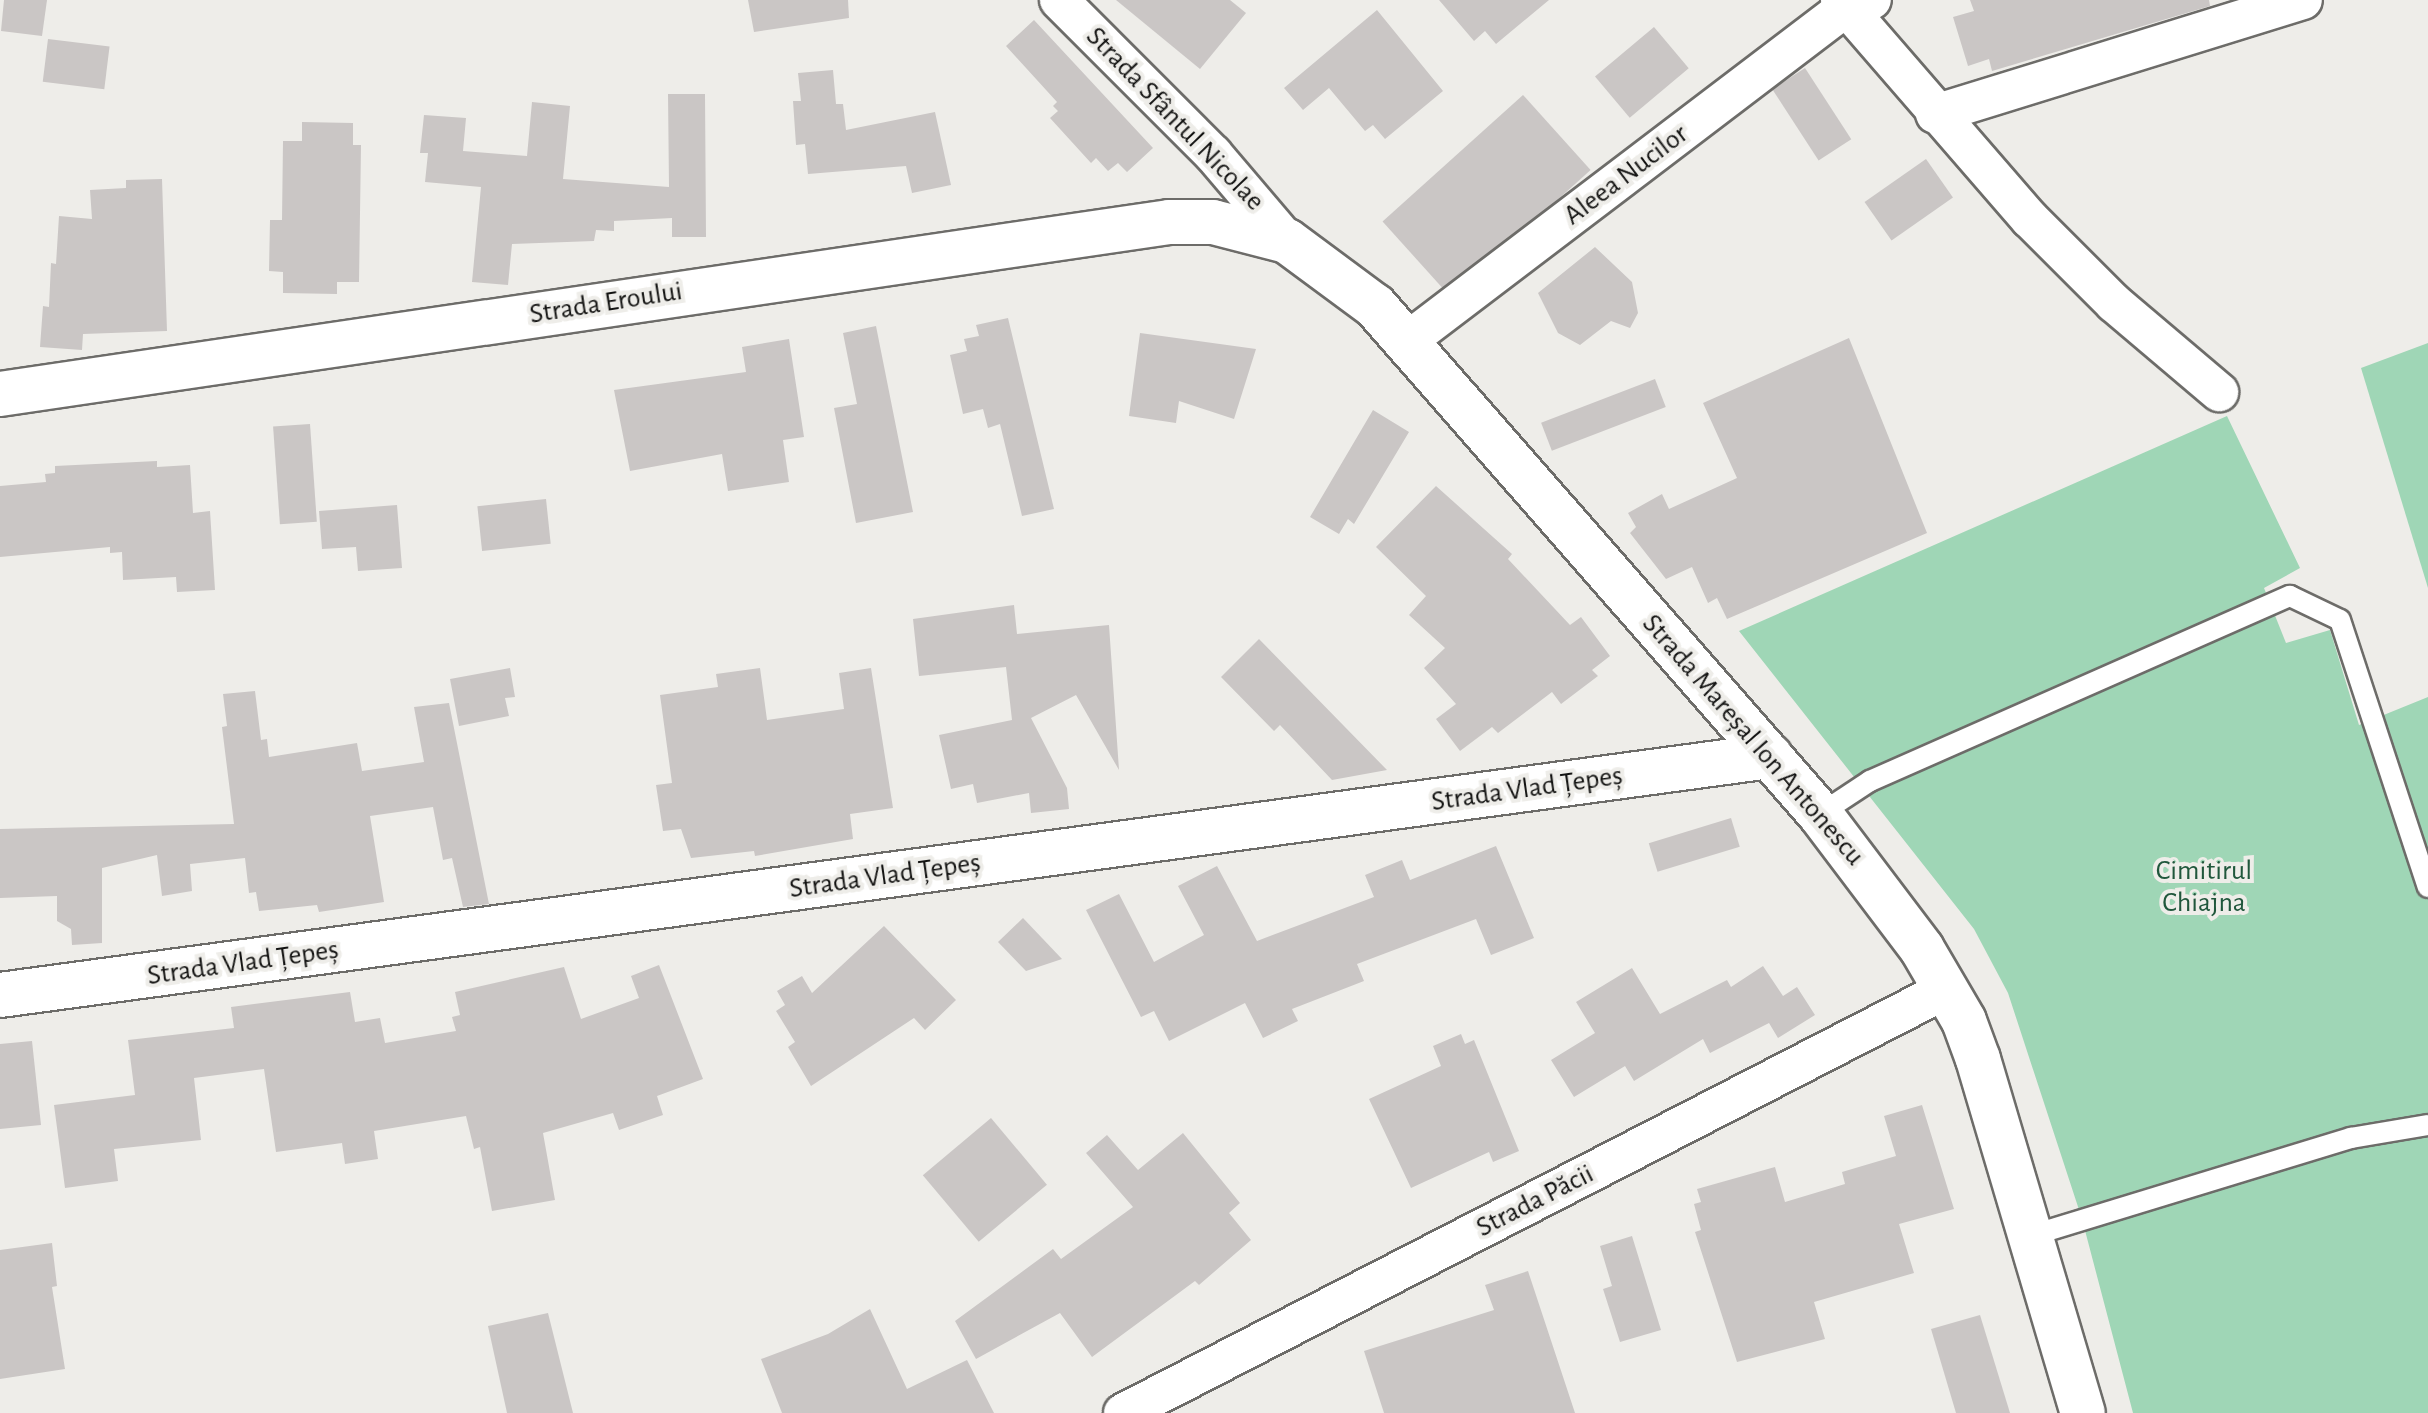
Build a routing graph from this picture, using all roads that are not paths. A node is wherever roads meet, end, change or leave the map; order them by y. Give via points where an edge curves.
1 (1059, 0) edge
2 (2303, 0) edge
3 (1852, 3) edge
4 (1935, 114) junction
5 (1213, 222) joint
6 (1287, 241) junction
7 (1406, 342) junction
8 (2219, 392) dead end
9 (0, 394) edge
10 (1770, 756) junction
11 (1820, 814) junction
12 (2428, 887) edge
13 (1947, 989) junction
14 (0, 995) edge
15 (2428, 1125) edge
16 (2030, 1236) junction
17 (1123, 1413) edge
18 (2083, 1413) edge

1 - 6 street, Strada Sfântul Nicolae via 1213,154
2 - 4 street
3 - 4 street, Aleea Nucilor
3 - 7 street, Aleea Nucilor
4 - 8 street, Aleea Nucilor via 2114,303
5 - 6 main road, Strada Mareșal Ion Antonescu
5 - 9 main road, Strada Eroului via 1169,222
6 - 7 main road, Strada Mareșal Ion Antonescu via 1347,281
7 - 10 main road, Strada Mareșal Ion Antonescu
10 - 11 main road, Strada Mareșal Ion Antonescu
10 - 14 main road, Strada Vlad Țepeș
11 - 12 lane via 1870,781 2290,596 2340,620
11 - 13 main road, Strada Mareșal Ion Antonescu
13 - 16 main road, Strada Mareșal Ion Antonescu via 1978,1059
13 - 17 street, Strada Păcii
15 - 16 lane via 2351,1138
16 - 18 main road, Strada Mareșal Ion Antonescu

